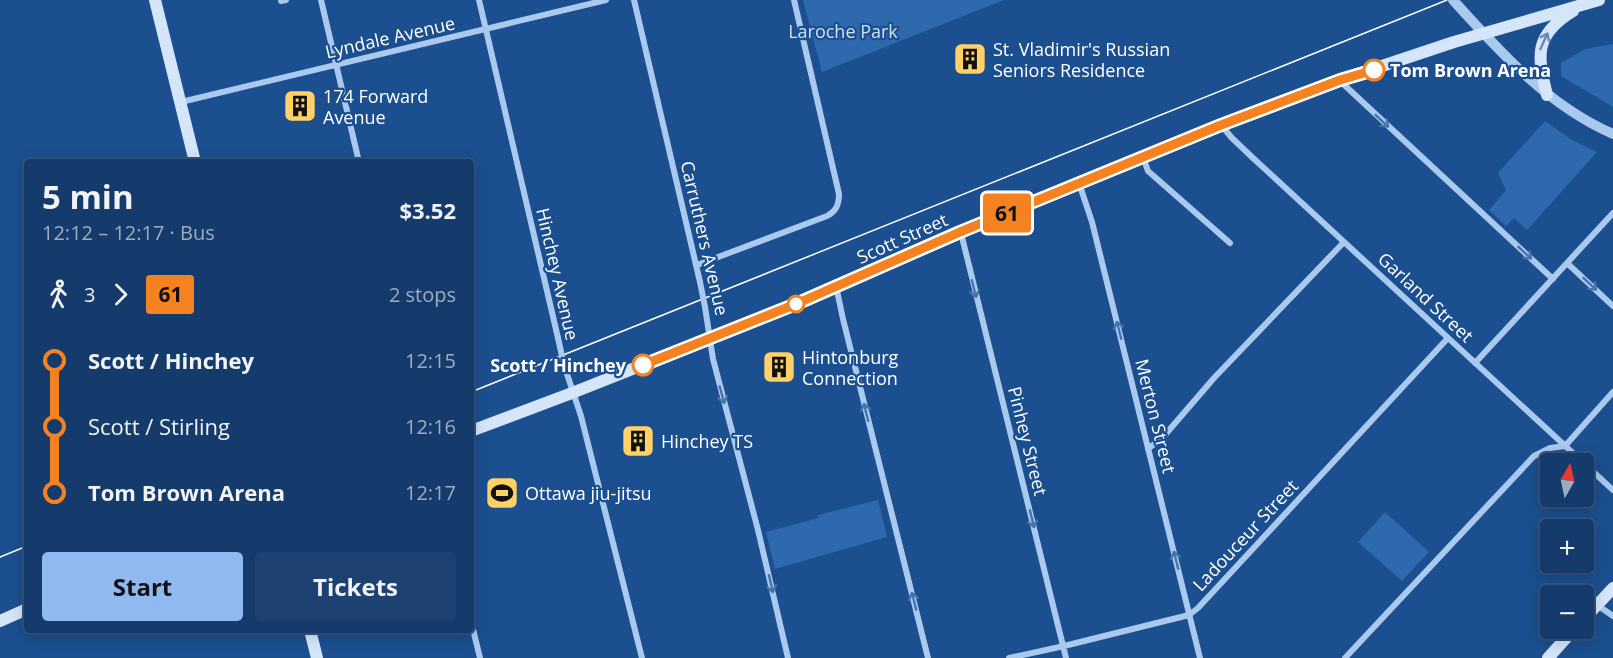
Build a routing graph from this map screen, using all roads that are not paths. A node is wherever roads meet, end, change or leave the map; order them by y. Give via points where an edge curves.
1 (155, 0) edge
2 (321, 0) edge
3 (479, 0) edge
4 (606, 0) edge
5 (634, 0) edge
6 (794, 0) edge
7 (1453, 0) edge
8 (1599, 0) edge
9 (1583, 4) junction
10 (486, 29) junction
11 (1484, 33) junction
12 (336, 65) junction
13 (1340, 80) junction
14 (1547, 95) junction
15 (180, 102) junction
16 (1221, 125) junction
17 (1613, 134) edge
18 (1143, 157) junction
19 (194, 159) edge
20 (358, 159) edge
21 (1079, 183) junction
22 (1613, 213) edge
23 (960, 232) junction
24 (1344, 242) junction
25 (1230, 243) dead end
26 (1567, 263) junction
27 (697, 265) junction
28 (1553, 279) junction
29 (836, 286) junction
30 (1613, 306) edge
31 (711, 338) junction
32 (1448, 338) junction
33 (1475, 363) junction
34 (1613, 392) edge
35 (572, 393) junction
36 (474, 430) edge
37 (1565, 446) junction
38 (1148, 449) junction
39 (1613, 490) edge
40 (1613, 588) edge
41 (1597, 605) junction
42 (1594, 608) edge
43 (24, 610) edge
44 (1190, 615) junction
45 (1613, 616) edge
46 (0, 621) edge
47 (311, 633) edge
48 (474, 633) edge
49 (1565, 639) edge
50 (1064, 646) junction
51 (317, 658) edge
52 (480, 658) edge
53 (642, 658) edge
54 (788, 658) edge
55 (928, 658) edge
56 (1009, 658) edge
57 (1066, 658) edge
58 (1200, 658) edge
59 (1345, 658) edge
60 (1548, 658) edge

1 - 15 main road
2 - 12 street
3 - 10 street, Hinchey Avenue
4 - 10 street, Lyndale Avenue
5 - 27 street, Carruthers Avenue
6 - 27 street via 839,194 837,206 827,216
7 - 11 street
8 - 9 main road, Scott Street
9 - 11 main road, Scott Street
14 -> 9 main road via 1540,66 1544,40 1556,22
10 - 12 street, Lyndale Avenue
10 - 35 street, Hinchey Avenue, bridge
11 - 13 main road, Scott Street
11 - 14 street
12 - 15 street, Lyndale Avenue
12 - 20 street
13 - 16 main road, Scott Street
13 -> 28 street
14 - 17 street
15 - 19 main road
16 - 18 main road, Scott Street
16 - 24 street, Garland Street
18 - 21 main road, Scott Street
18 - 25 street via 1148,171
21 - 23 main road, Scott Street
38 -> 21 street, Merton Street
22 - 26 street
23 - 29 main road, Scott Street
23 -> 50 street, Pinhey Street
24 - 32 street, Garland Street
24 - 38 street
26 - 28 street
26 -> 30 street
27 - 31 street, Carruthers Avenue, bridge
28 - 33 street
29 - 31 main road, Scott Street
55 -> 29 street
31 - 35 main road, Scott Street
31 -> 54 street, Carruthers Avenue
32 - 33 street, Garland Street
32 - 44 street, Ladouceur Street
33 - 37 street, Garland Street
34 - 37 street
35 - 36 main road, Scott Street
35 - 53 street, Hinchey Avenue
37 - 39 street, Garland Street
37 - 59 street via 1534,456
44 -> 38 street, Merton Street
40 - 41 main road
41 - 42 main road
41 - 45 street
43 - 46 main road
44 - 50 street, Ladouceur Street
44 - 58 street, Merton Street
47 - 51 main road
48 - 52 street
49 - 60 main road
50 - 56 street, Ladouceur Street
50 - 57 street, Pinhey Street

